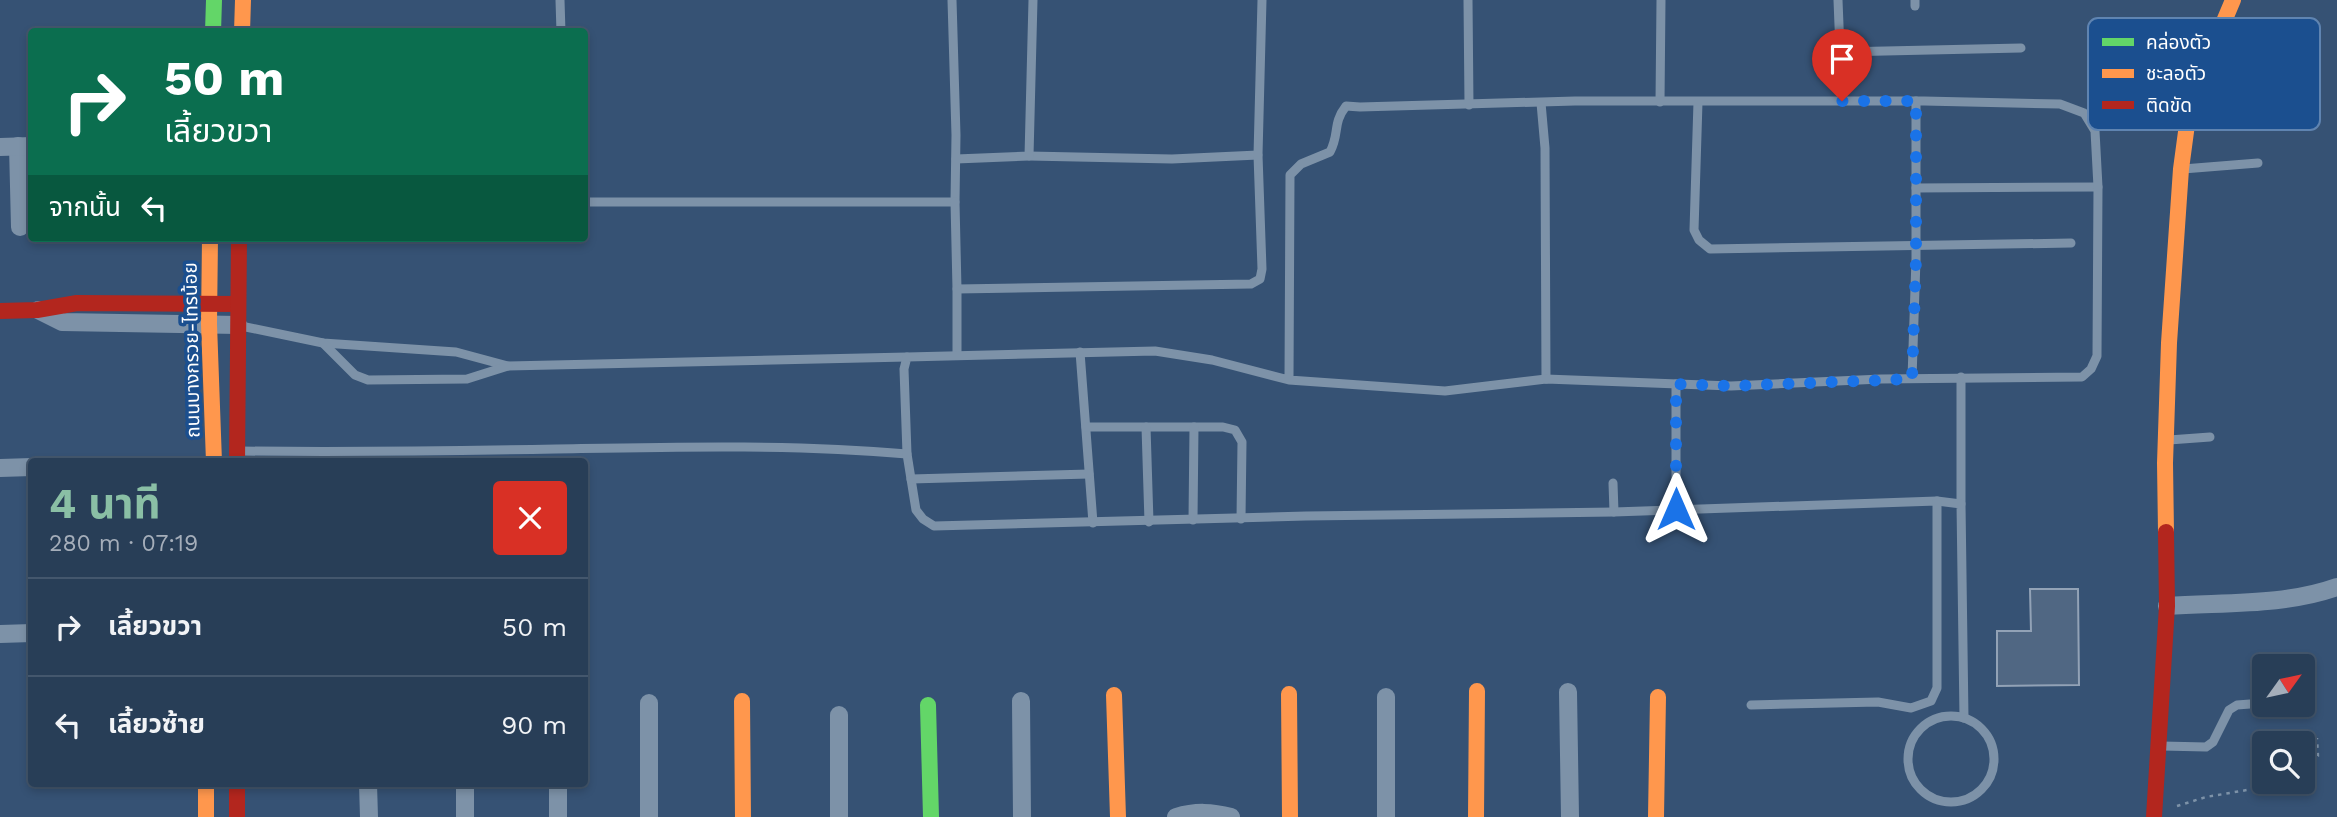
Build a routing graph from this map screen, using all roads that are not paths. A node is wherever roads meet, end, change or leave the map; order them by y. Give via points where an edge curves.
1 (214, 0) edge
2 (243, 0) edge
3 (561, 0) edge
4 (952, 0) edge
5 (1033, 0) edge
6 (1262, 0) edge
7 (1468, 0) edge
8 (1661, 0) edge
9 (1838, 0) edge
10 (2233, 0) edge
11 (2225, 18) edge
12 (213, 28) edge
13 (243, 28) edge
14 (561, 28) edge
15 (2021, 48) dead end
16 (1840, 52) junction
17 (1842, 101) junction
18 (1916, 101) junction
19 (1660, 102) junction
20 (1698, 102) junction
21 (1541, 103) junction
22 (1469, 105) junction
23 (2088, 120) edge
24 (2094, 130) edge
25 (2186, 130) edge
26 (17, 146) edge
27 (1258, 155) junction
28 (1029, 156) junction
29 (956, 159) junction
30 (2258, 163) dead end
31 (2181, 169) junction
32 (2098, 187) junction
33 (1916, 188) junction
34 (588, 202) edge
35 (955, 202) junction
36 (20, 226) dead end
37 (210, 242) edge
38 (239, 242) edge
39 (2071, 243) dead end
40 (1916, 246) junction
41 (957, 289) junction
42 (209, 302) junction
43 (239, 304) junction
44 (37, 310) junction
45 (0, 311) edge
46 (209, 324) junction
47 (238, 325) junction
48 (323, 343) junction
49 (1080, 352) junction
50 (957, 355) junction
51 (907, 357) junction
52 (508, 366) junction
53 (1961, 377) junction
54 (1546, 379) junction
55 (1912, 379) junction
56 (1289, 380) junction
57 (1676, 384) junction
58 (1086, 427) junction
59 (1146, 427) junction
60 (1194, 427) junction
61 (2210, 437) dead end
62 (2166, 441) junction
63 (907, 454) junction
64 (237, 456) edge
65 (214, 458) edge
66 (28, 467) edge
67 (0, 468) edge
68 (1089, 474) junction
69 (911, 479) junction
70 (1613, 483) dead end
71 (1937, 501) junction
72 (1961, 504) junction
73 (1676, 509) junction
74 (1614, 512) junction
75 (1241, 519) junction
76 (1194, 520) junction
77 (1149, 522) junction
78 (1093, 523) junction
79 (2337, 587) edge
80 (2168, 606) junction
81 (0, 634) edge
82 (28, 634) edge
83 (1477, 691) dead end
84 (1568, 692) dead end
85 (1289, 694) dead end
86 (1114, 695) dead end
87 (1386, 697) dead end
88 (1658, 698) dead end
89 (742, 701) dead end
90 (1021, 701) dead end
91 (649, 703) dead end
92 (2252, 704) edge
93 (928, 705) dead end
94 (1751, 705) dead end
95 (839, 715) dead end
96 (1964, 718) junction
97 (2158, 746) junction
98 (206, 787) edge
99 (237, 787) edge
100 (368, 787) edge
101 (465, 787) edge
102 (558, 787) edge
103 (2154, 816) edge
104 (206, 817) edge
105 (237, 817) edge
106 (369, 817) edge
107 (465, 817) edge
108 (558, 817) edge
109 (649, 817) edge
110 (743, 817) edge
111 (839, 817) edge
112 (931, 817) edge
113 (1022, 817) edge
114 (1118, 817) edge
115 (1176, 817) edge
116 (1231, 817) edge
117 (1290, 817) edge
118 (1386, 817) edge
119 (1476, 817) edge
120 (1570, 817) edge
121 (1656, 817) edge

1 - 12 street
2 - 13 street
3 - 14 lane
4 - 29 lane
5 - 28 lane
6 - 27 lane
7 - 22 lane
8 - 19 lane
9 - 16 lane
10 - 11 street
15 - 16 lane
16 - 17 lane
17 - 18 lane
17 - 20 lane
18 - 23 lane via 2060,104 2084,113
18 - 33 lane
19 - 20 lane
19 - 21 lane
20 - 40 lane via 1694,230 1710,249
21 - 22 lane
21 - 54 lane
22 - 56 lane via 1346,106 1336,118 1331,152 1301,164 1290,175
24 - 32 lane
25 - 31 street
26 - 36 street
27 - 28 lane via 1171,159
27 - 41 lane via 1262,269 1260,279 1251,284
28 - 29 lane
29 - 35 lane
30 - 31 lane
31 - 62 street
32 - 33 lane
32 - 53 lane via 2097,356 2091,369 2082,377
33 - 40 lane
34 - 35 lane
35 - 41 lane
37 - 42 street, ถนนบางกรวย-ไทรน้อย
38 - 43 street
39 - 40 lane
40 - 55 lane
41 - 50 lane
42 - 43 street
42 - 44 street via 76,303
42 - 46 street, ถนนบางกรวย-ไทรน้อย
43 - 47 street
44 - 45 street
44 - 46 street via 62,322
46 - 47 street
46 - 65 street, ถนนบางกรวย-ไทรน้อย
47 - 48 lane
47 - 64 street
48 - 52 lane via 456,352
48 - 52 lane via 355,375 368,380 467,379
49 - 50 lane
49 - 56 lane via 1155,351
49 - 58 lane
50 - 51 lane
51 - 52 lane
51 - 63 lane
53 - 55 lane
53 - 72 lane
54 - 56 lane via 1445,391
54 - 57 lane
55 - 57 lane
57 - 73 lane
58 - 59 lane
58 - 68 lane
59 - 60 lane
59 - 77 lane
60 - 75 lane via 1235,430 1242,442
60 - 76 lane
61 - 62 lane
62 - 80 street
63 - 64 lane via 692,446
63 - 69 lane
66 - 67 street
68 - 69 lane
68 - 78 lane
69 - 78 lane via 916,510 934,526
70 - 74 lane
71 - 72 lane
71 - 73 lane
71 - 94 lane via 1937,688 1931,701 1911,708 1878,702
72 - 96 lane
73 - 74 lane
74 - 75 lane
75 - 76 lane
76 - 77 lane
77 - 78 lane
79 - 80 street via 2290,598
80 - 97 street
81 - 82 street
83 - 119 street
84 - 120 street
85 - 117 street
86 - 114 street
87 - 118 street
88 - 121 street
89 - 110 street
90 - 113 street
91 - 109 street
92 - 97 lane via 2229,710 2206,747
93 - 112 street
95 - 111 street
96 - 96 lane via 1987,735 1993,748 1991,776 1978,793 1958,802 1944,802 1919,789 1911,777 1909,749 1914,736 1936,718
97 - 103 street
98 - 104 street
99 - 105 street
100 - 106 street
101 - 107 street
102 - 108 street
115 - 116 street via 1197,812

